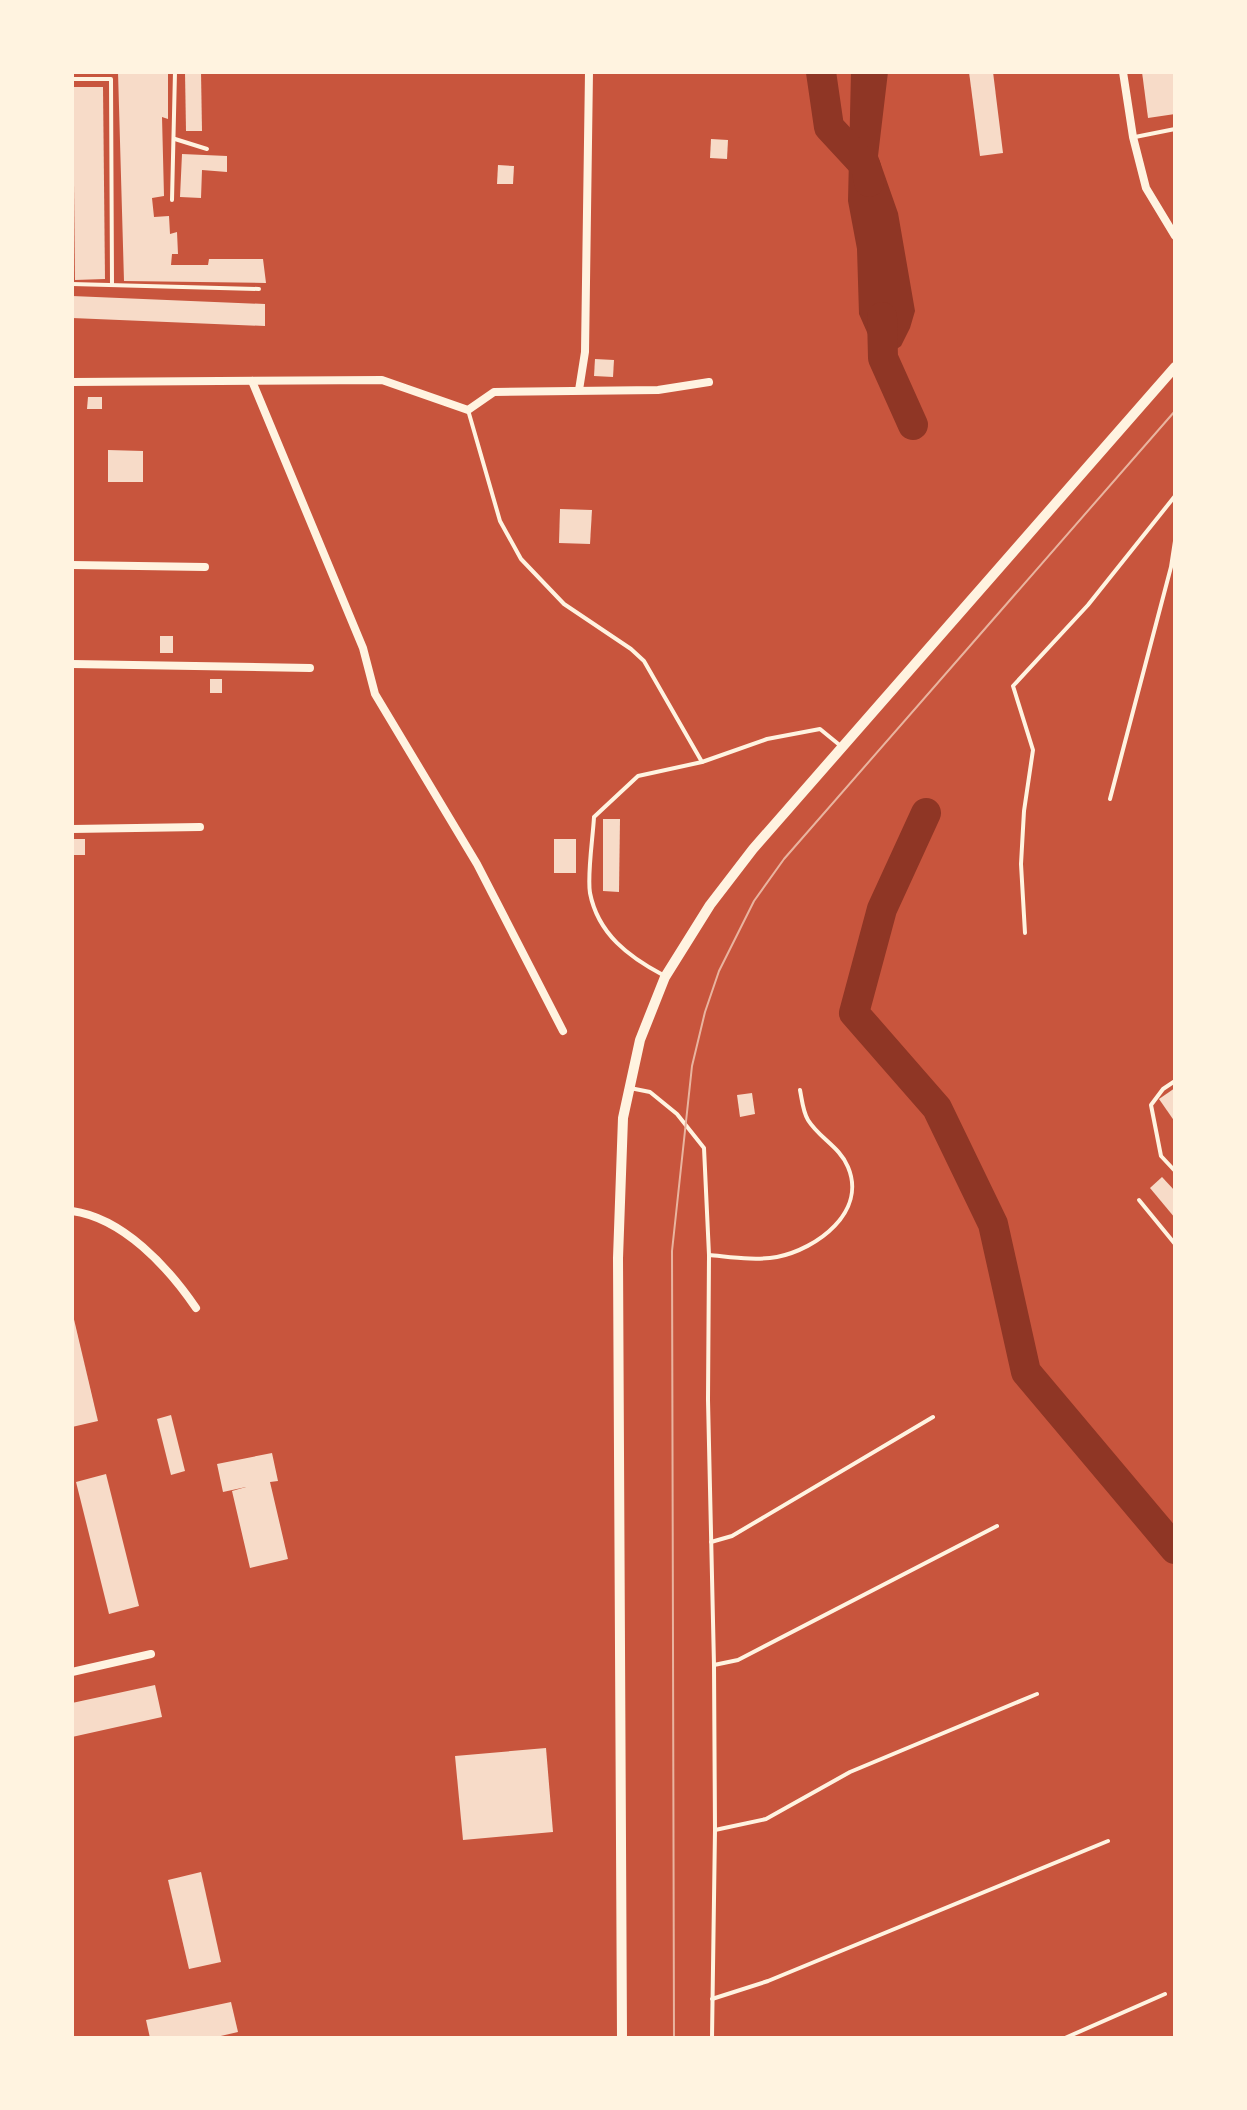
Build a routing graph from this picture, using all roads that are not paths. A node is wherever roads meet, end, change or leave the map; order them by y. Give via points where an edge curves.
1 (175, 72) edge
2 (589, 72) edge
3 (1123, 72) edge
4 (72, 79) edge
5 (1175, 129) edge
6 (1133, 137) junction
7 (175, 139) junction
8 (207, 149) dead end
9 (172, 200) dead end
10 (1174, 231) edge
11 (72, 284) edge
12 (112, 284) junction
13 (259, 289) dead end
14 (1175, 367) edge
15 (252, 381) junction
16 (72, 382) edge
17 (709, 382) dead end
18 (579, 390) junction
19 (468, 410) junction
20 (1174, 499) edge
21 (1175, 541) edge
22 (72, 565) edge
23 (205, 567) dead end
24 (72, 664) edge
25 (310, 668) dead end
26 (843, 748) junction
27 (702, 762) junction
28 (1110, 799) dead end
29 (200, 827) dead end
30 (72, 829) edge
31 (1025, 933) dead end
32 (665, 977) junction
33 (563, 1031) dead end
34 (1175, 1081) edge
35 (630, 1088) junction
36 (800, 1090) dead end
37 (1175, 1171) edge
38 (1139, 1200) dead end
39 (72, 1211) edge
40 (1175, 1244) edge
41 (709, 1255) junction
42 (196, 1308) dead end
43 (933, 1417) dead end
44 (997, 1526) dead end
45 (711, 1542) junction
46 (151, 1654) dead end
47 (714, 1665) junction
48 (72, 1672) edge
49 (1037, 1694) dead end
50 (715, 1830) junction
51 (1108, 1841) dead end
52 (1165, 1994) dead end
53 (712, 1999) junction
54 (622, 2038) edge
55 (712, 2038) edge
56 (1065, 2038) edge

1 - 7 lane
2 - 18 street via 585,352
3 - 6 street
4 - 12 lane via 111,79
5 - 6 lane
6 - 10 street via 1146,188
7 - 8 lane
7 - 9 lane
11 - 12 lane
12 - 13 lane
14 - 26 street
15 - 16 street
15 - 19 street via 382,380
15 - 33 street via 363,648 375,694 477,864
17 - 18 street via 658,390
18 - 19 street via 494,392
19 - 27 lane via 500,521 521,559 564,604 644,661
20 - 31 lane via 1013,686 1033,750 1021,864
21 - 28 lane
22 - 23 street
24 - 25 street
26 - 27 lane via 820,729 767,739
26 - 32 street via 753,849
27 - 32 lane via 638,776 594,817 590,893 606,934 633,959
29 - 30 street
32 - 35 street via 640,1040
34 - 37 lane via 1151,1105 1161,1156
35 - 41 lane via 650,1092 677,1114 704,1148
35 - 54 street via 623,1118 618,1258
36 - 41 lane via 806,1118 848,1167 854,1194 843,1216 825,1237 798,1251 776,1257
38 - 40 lane
39 - 42 street via 87,1213 138,1244
41 - 45 lane
43 - 45 lane via 732,1536
44 - 47 lane via 738,1660
45 - 47 lane
46 - 48 street
47 - 50 lane
49 - 50 lane via 850,1772 766,1819
50 - 53 lane
51 - 53 lane via 768,1981
52 - 56 lane
53 - 55 lane

